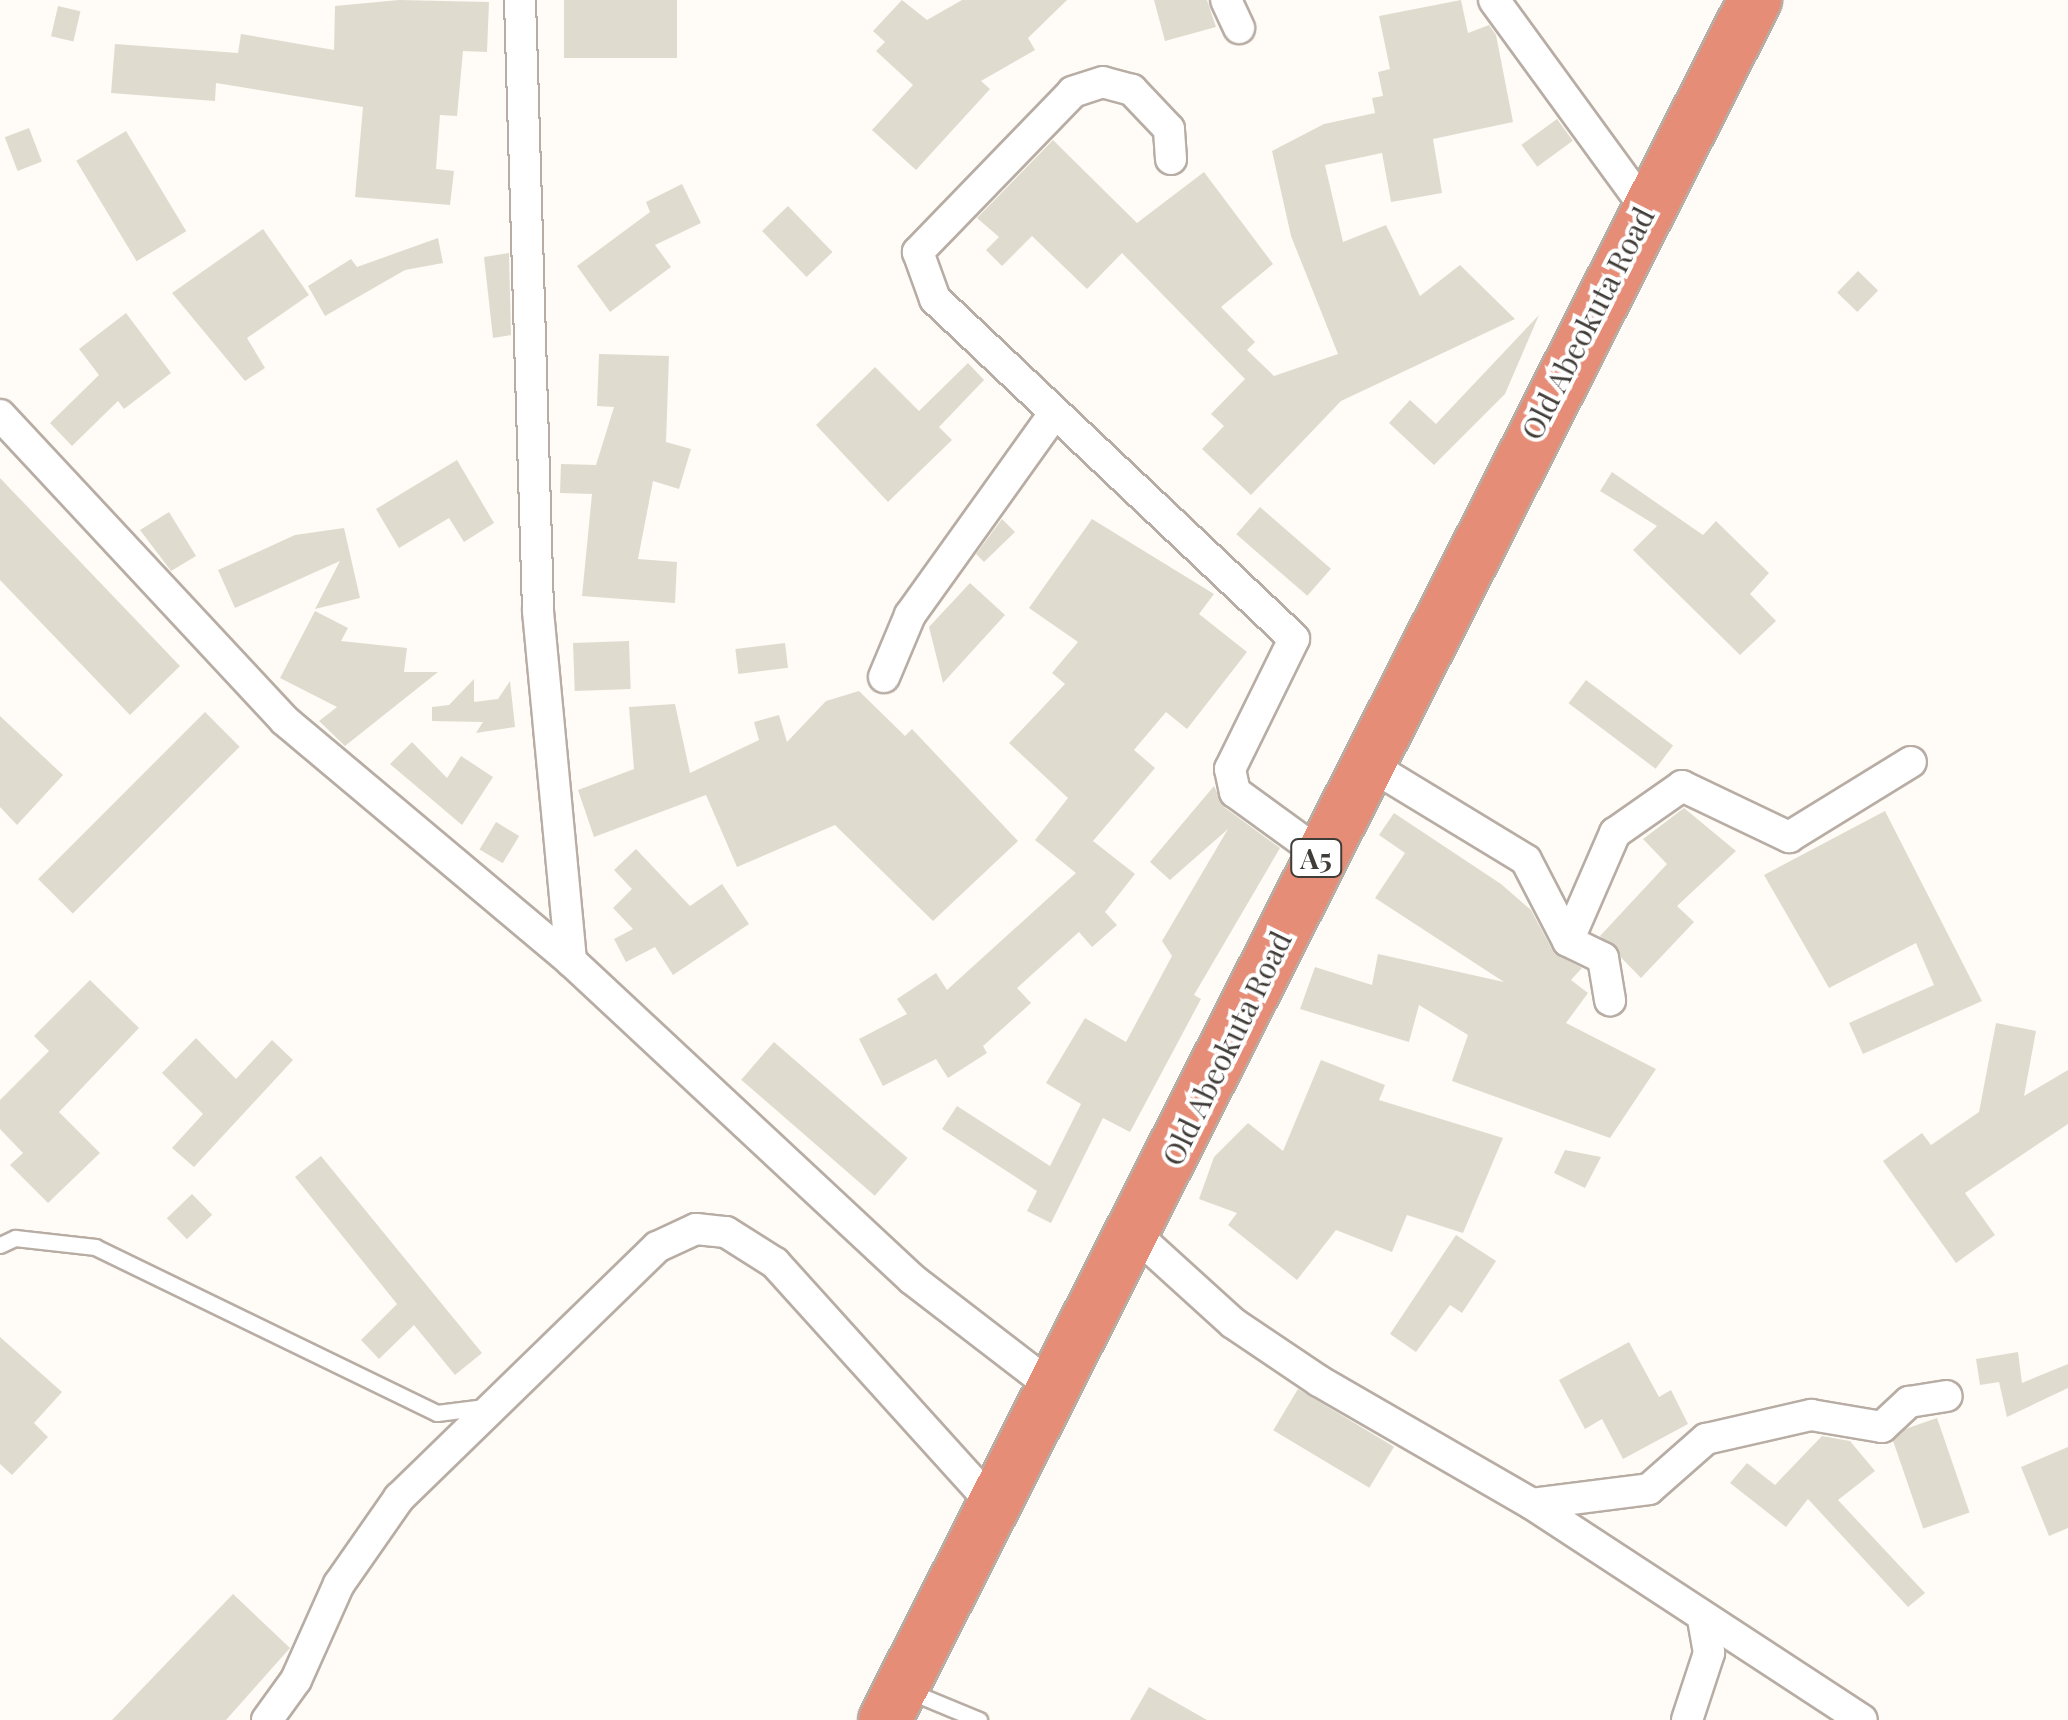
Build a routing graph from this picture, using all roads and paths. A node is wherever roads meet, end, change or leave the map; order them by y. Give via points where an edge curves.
1 (520, 0) edge
2 (1226, 0) edge
3 (1494, 0) edge
4 (1755, 0) edge
5 (1240, 28) dead end
6 (1172, 158) dead end
7 (1645, 207) junction
8 (0, 415) edge
9 (1053, 415) junction
10 (884, 677) dead end
11 (1365, 762) junction
12 (1912, 762) dead end
13 (1319, 853) junction
14 (1568, 941) junction
15 (571, 961) junction
16 (1610, 1000) dead end
17 (1136, 1235) junction
18 (0, 1245) edge
19 (1056, 1389) junction
20 (1947, 1396) dead end
21 (492, 1406) junction
22 (992, 1502) junction
23 (1532, 1504) junction
24 (1703, 1618) junction
25 (893, 1704) edge
26 (267, 1720) edge
27 (979, 1720) edge
28 (1687, 1720) edge
29 (1862, 1720) edge

1 - 15 street via 538,611
2 - 5 street
3 - 7 street
4 - 7 highway, Old Abeokuta Road / A5
6 - 9 street via 1168,129 1132,90 1103,82 1073,92 918,252 936,300
7 - 11 highway, Old Abeokuta Road / A5
8 - 15 street via 284,720
9 - 10 street via 910,616
9 - 13 street via 1294,639 1230,769 1235,792
11 - 13 highway, Old Abeokuta Road / A5
11 - 14 street via 1526,860
12 - 14 street via 1789,838 1682,786 1616,833
13 - 17 highway, Old Abeokuta Road / A5
14 - 16 street via 1603,958
15 - 19 street via 912,1279
17 - 19 highway, Old Abeokuta Road / A5
17 - 23 street via 1233,1324
18 - 21 lane via 15,1238 95,1247 437,1413
19 - 22 highway, Old Abeokuta Road / A5
20 - 23 street via 1910,1402 1882,1428 1811,1415 1706,1439 1648,1489
21 - 22 street via 657,1248 696,1229 726,1232 775,1264
21 - 26 street via 389,1512
22 - 25 highway, Old Abeokuta Road / A5
23 - 24 street
24 - 28 street via 1709,1653
24 - 29 street
25 - 27 lane

